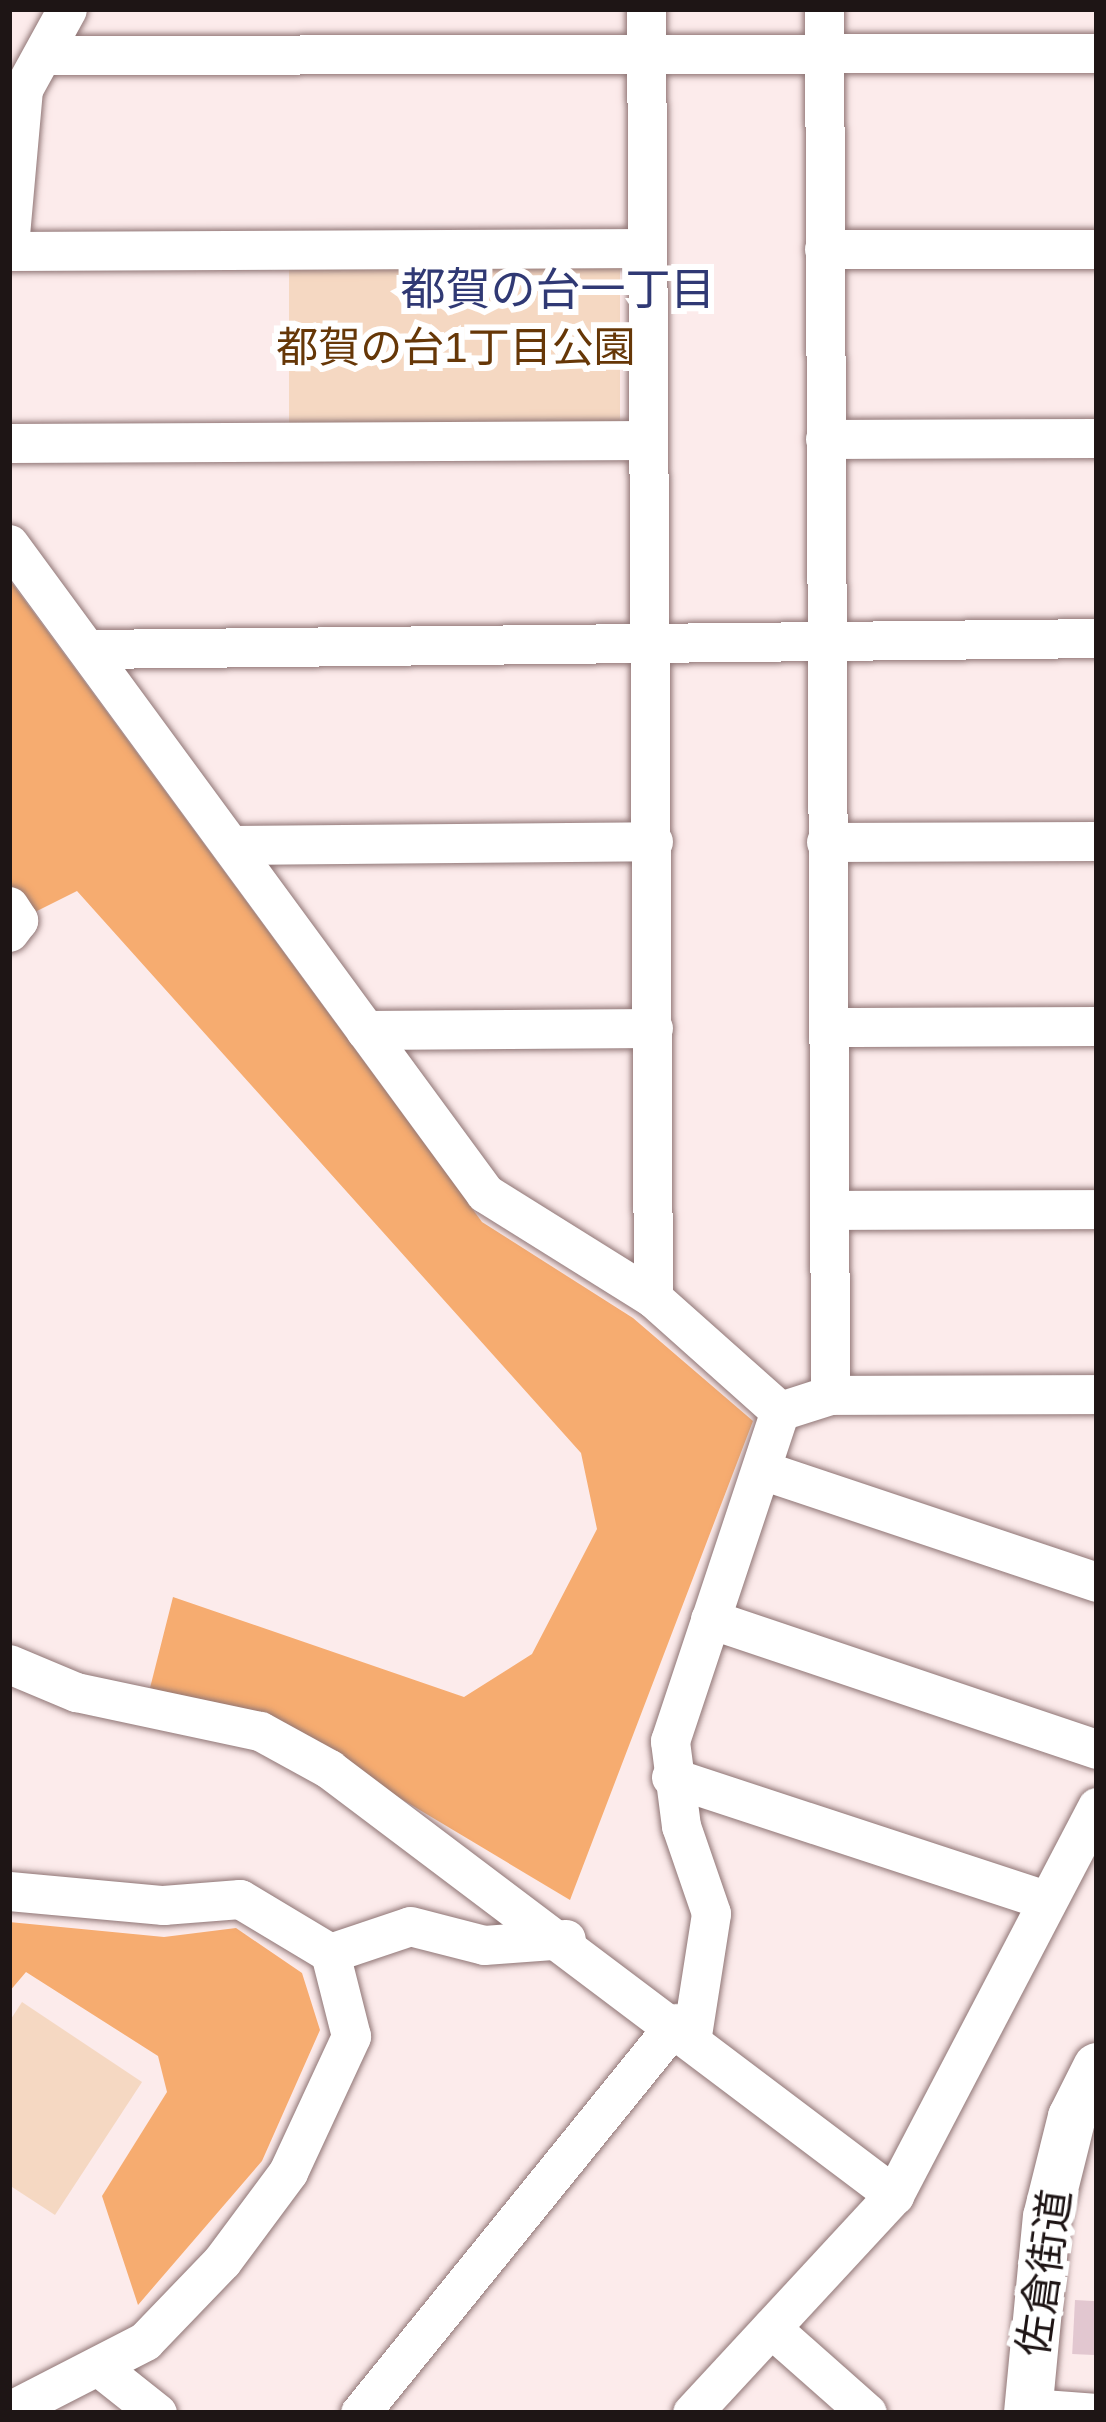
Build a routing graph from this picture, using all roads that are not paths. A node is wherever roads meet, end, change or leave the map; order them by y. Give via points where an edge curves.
1 (67, 9) edge
2 (646, 9) edge
3 (824, 9) edge
4 (1097, 53) edge
5 (647, 54) junction
6 (44, 55) junction
7 (823, 55) junction
8 (9, 248) edge
9 (647, 248) junction
10 (1097, 248) edge
11 (824, 249) junction
12 (1097, 438) edge
13 (825, 439) junction
14 (648, 440) junction
15 (9, 443) edge
16 (9, 544) edge
17 (1097, 638) edge
18 (827, 639) junction
19 (653, 644) junction
20 (88, 649) junction
21 (652, 841) junction
22 (1097, 841) edge
23 (826, 842) junction
24 (232, 845) junction
25 (9, 906) edge
26 (9, 932) edge
27 (1097, 1026) edge
28 (828, 1027) junction
29 (653, 1028) junction
30 (365, 1030) junction
31 (1097, 1208) edge
32 (830, 1210) junction
33 (653, 1298) junction
34 (1097, 1394) edge
35 (830, 1395) junction
36 (780, 1411) junction
37 (762, 1470) junction
38 (1097, 1582) edge
39 (710, 1619) junction
40 (9, 1664) edge
41 (1097, 1749) edge
42 (671, 1777) junction
43 (1097, 1808) edge
44 (9, 1891) edge
45 (1045, 1900) junction
46 (566, 1939) junction
47 (330, 1953) junction
48 (684, 2029) junction
49 (1097, 2067) edge
50 (894, 2195) junction
51 (771, 2328) junction
52 (99, 2367) junction
53 (9, 2411) edge
54 (1028, 2411) edge
55 (157, 2413) edge
56 (360, 2413) edge
57 (692, 2413) edge
58 (867, 2413) edge
59 (1097, 2413) edge

1 - 6 street
2 - 5 street
3 - 7 street
4 - 7 street
5 - 6 street
5 - 7 street
5 - 9 street
6 - 8 street via 23,89
7 - 11 street
8 - 9 street
9 - 14 street
10 - 11 street
11 - 13 street
12 - 13 street
13 - 18 street
14 - 15 street
14 - 19 street
16 - 20 street
17 - 18 street
18 - 19 street
18 - 23 street
19 - 20 street
19 - 21 street
20 - 24 street
21 - 24 street
21 - 29 street
22 - 23 street
23 - 28 street
24 - 30 street
25 - 26 street via 18,920
27 - 28 street
28 - 32 street
29 - 30 street
29 - 33 street
30 - 33 street via 485,1193
31 - 32 street
32 - 35 street
33 - 36 street
34 - 35 street
35 - 36 street
36 - 37 street
37 - 38 street
37 - 39 street
39 - 41 street
39 - 42 street via 670,1742
40 - 46 street via 76,1692 260,1731 328,1768
42 - 45 street
42 - 48 street via 711,1913
43 - 45 street
44 - 47 street via 163,1905 240,1900
45 - 50 street
46 - 47 street via 484,1945 410,1926
46 - 48 street
47 - 52 street via 351,2036 288,2172 222,2261 145,2341
48 - 50 street
48 - 56 street
49 - 54 main road, 佐倉街道 via 1072,2117 1046,2217
50 - 51 street
51 - 57 street
51 - 58 street
52 - 53 street
52 - 55 street
54 - 59 street

